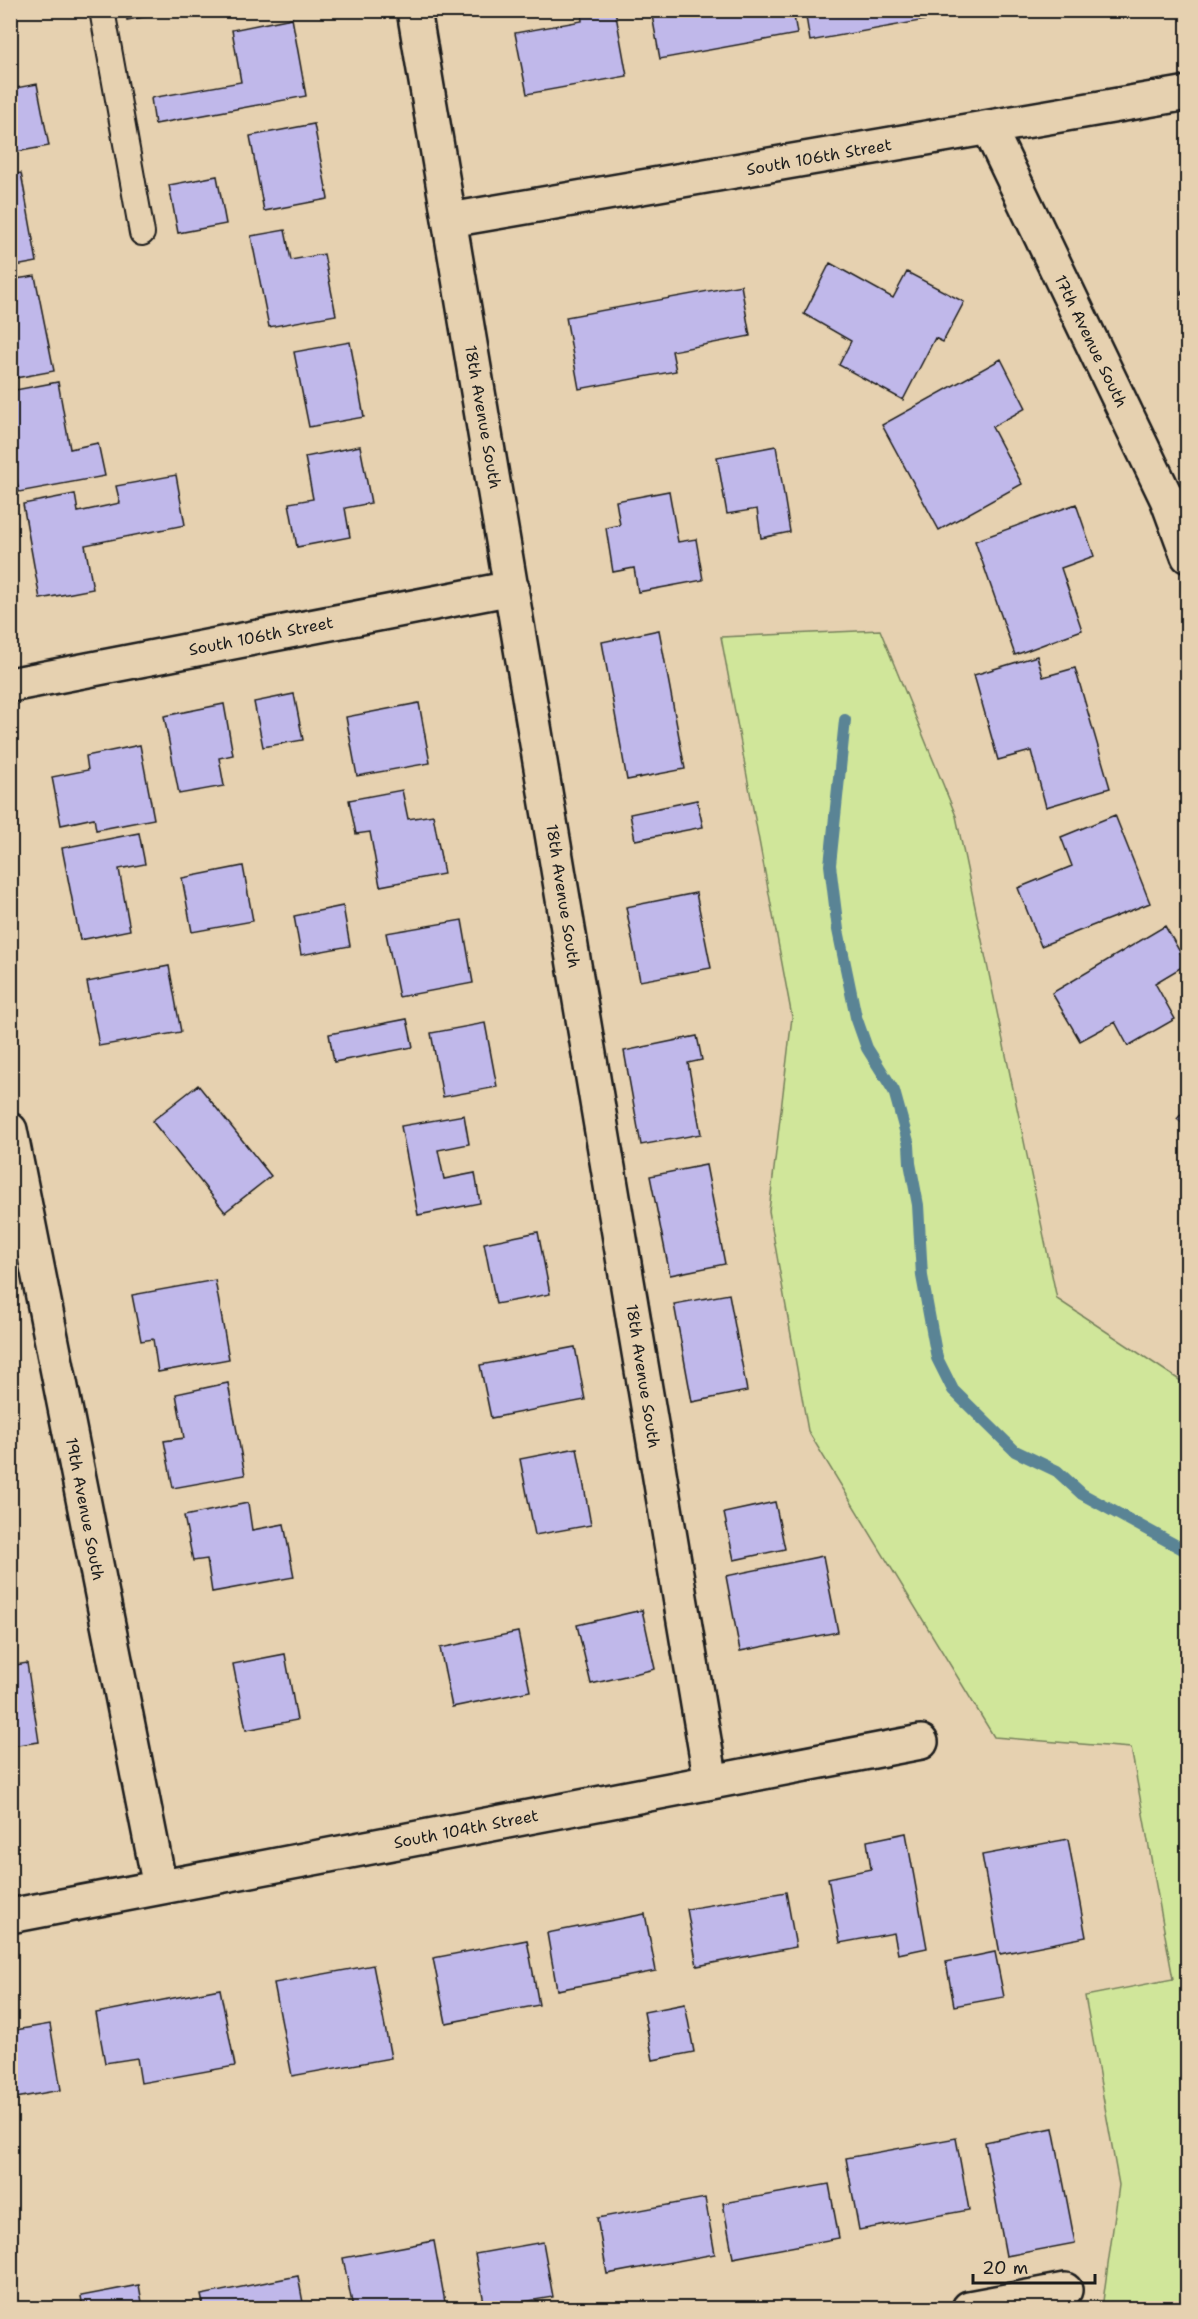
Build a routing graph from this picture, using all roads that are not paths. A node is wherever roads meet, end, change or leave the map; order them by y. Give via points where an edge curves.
1 (102, 10) edge
2 (414, 10) edge
3 (1188, 93) edge
4 (988, 128) junction
5 (450, 220) junction
6 (142, 233) dead end
7 (1188, 556) edge
8 (512, 588) junction
9 (10, 685) edge
10 (10, 1130) edge
11 (921, 1742) dead end
12 (711, 1782) junction
13 (160, 1887) junction
14 (10, 1916) edge
15 (1065, 2290) dead end
16 (969, 2308) edge

1 - 6 lane
2 - 5 street, 18th Avenue South
3 - 4 street, South 106th Street
4 - 5 street, South 106th Street
4 - 7 street, 17th Avenue South via 1167,499
5 - 8 street, 18th Avenue South
8 - 9 street, South 106th Street
8 - 12 street, 18th Avenue South
10 - 13 street, 19th Avenue South
11 - 12 street, South 104th Street
12 - 13 street, South 104th Street
13 - 14 street, South 104th Street
15 - 16 street

